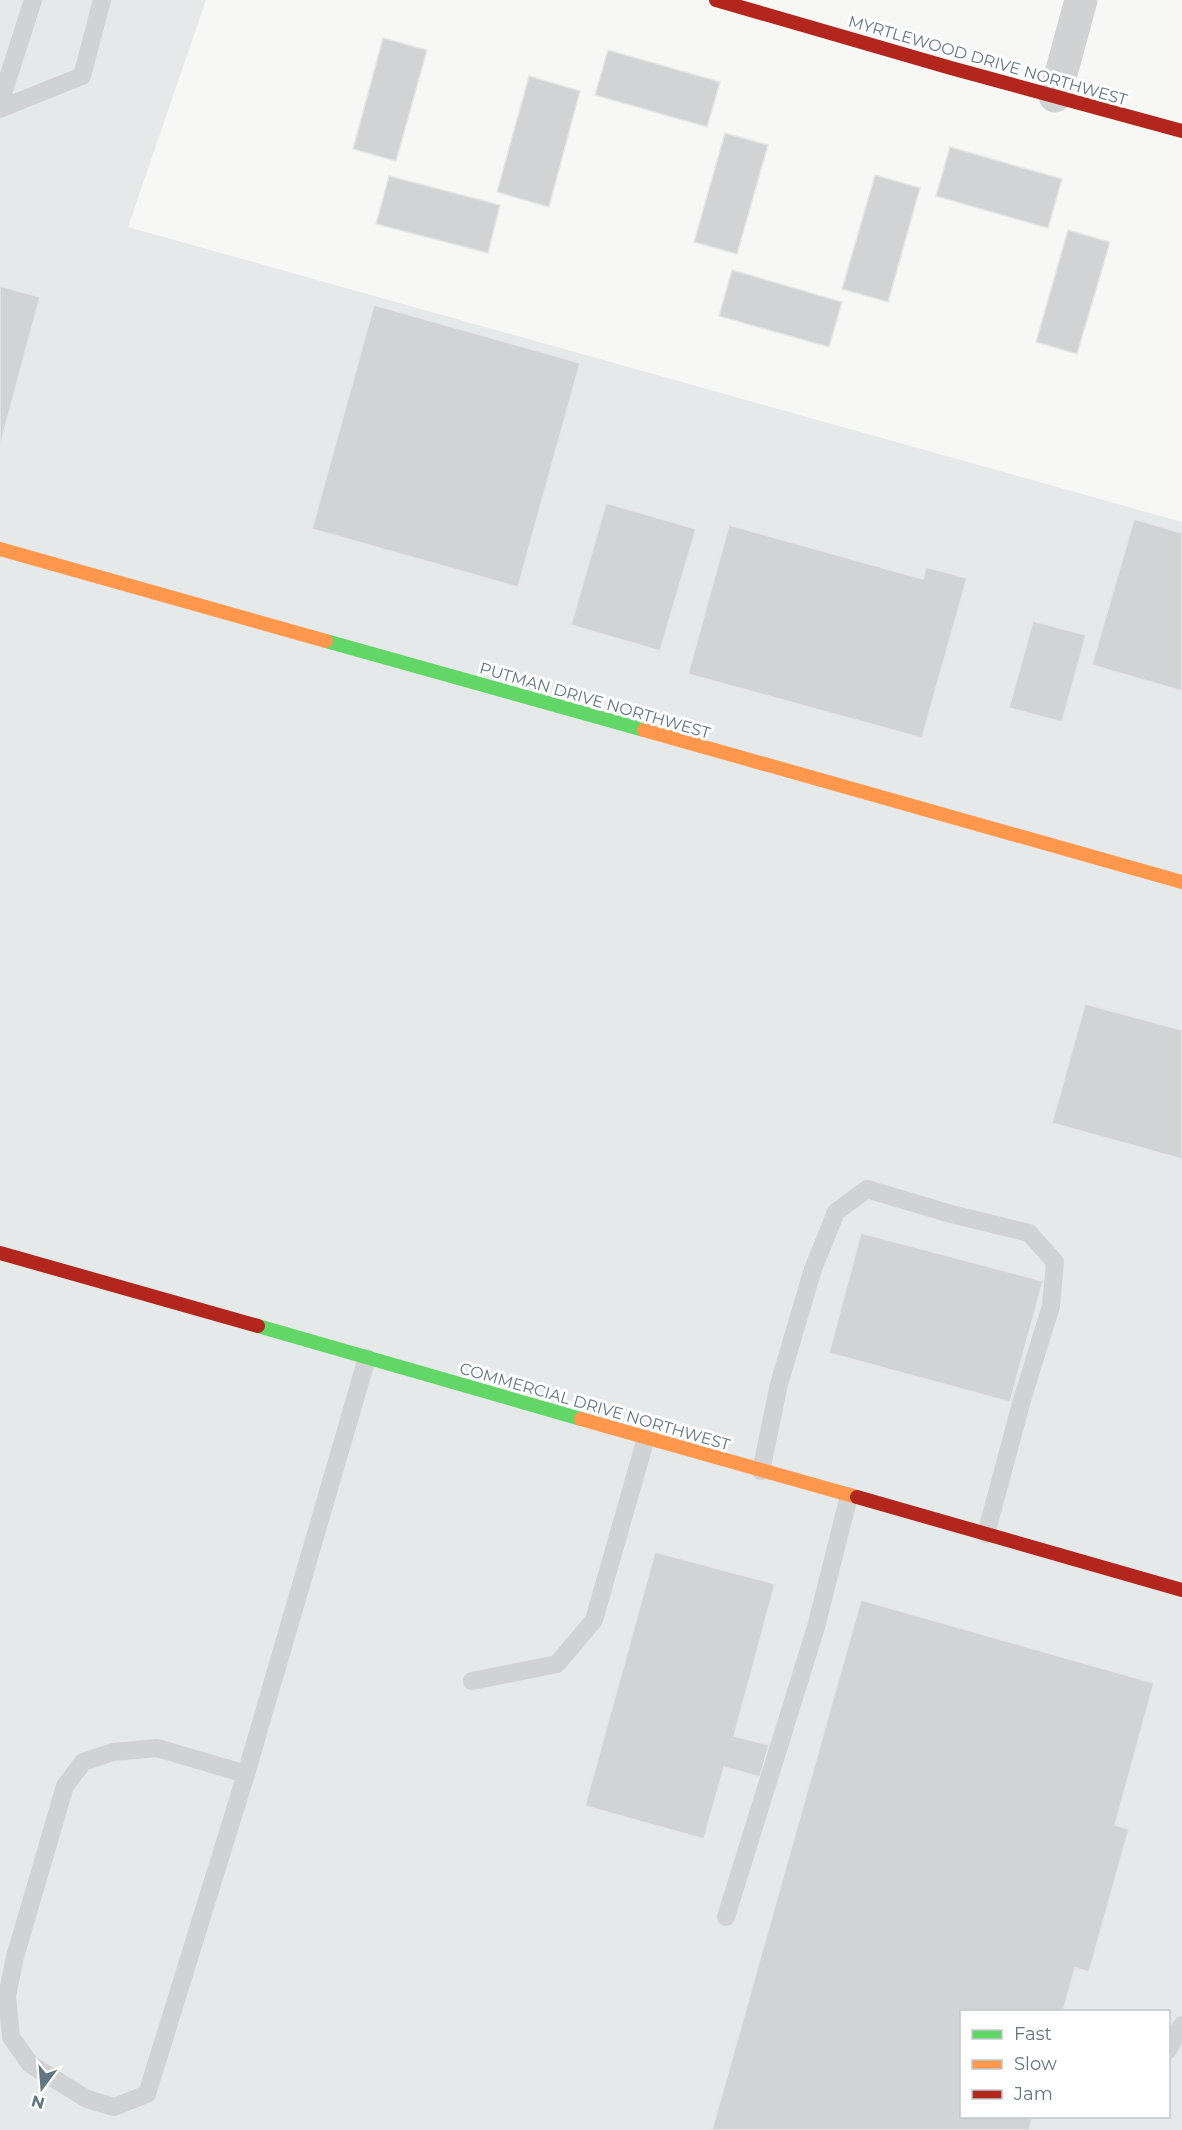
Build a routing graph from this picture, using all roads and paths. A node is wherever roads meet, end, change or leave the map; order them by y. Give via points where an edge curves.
1 (33, 0) edge
2 (102, 0) edge
3 (716, 0) edge
4 (1081, 0) edge
5 (1055, 96) junction
6 (0, 103) edge
7 (0, 109) edge
8 (1182, 130) edge
9 (0, 549) edge
10 (1182, 882) edge
11 (0, 1253) edge
12 (366, 1358) junction
13 (646, 1438) junction
14 (760, 1470) junction
15 (849, 1496) junction
16 (986, 1534) junction
17 (1182, 1590) edge
18 (472, 1682) dead end
19 (246, 1774) junction
20 (726, 1917) dead end
21 (1182, 2025) edge
22 (1170, 2046) edge

1 - 6 lane
2 - 7 lane via 82,76
3 - 5 street, MYRTLEWOOD DRIVE NORTHWEST
4 - 5 street
5 - 8 street, MYRTLEWOOD DRIVE NORTHWEST
9 - 10 street, PUTMAN DRIVE NORTHWEST
11 - 12 street, COMMERCIAL DRIVE NORTHWEST
12 - 13 street, COMMERCIAL DRIVE NORTHWEST
12 - 19 lane
13 - 14 street, COMMERCIAL DRIVE NORTHWEST
13 - 18 lane via 594,1620 557,1664
14 - 15 street, COMMERCIAL DRIVE NORTHWEST
14 - 16 lane via 779,1384 813,1269 836,1212 867,1190 1029,1233 1055,1262 1051,1306
15 - 16 street, COMMERCIAL DRIVE NORTHWEST
15 - 20 lane via 816,1627
16 - 17 street, COMMERCIAL DRIVE NORTHWEST
19 - 19 lane via 157,1748 112,1752 82,1762 65,1786 7,1996 11,2037 30,2064 87,2099 114,2107 147,2094
21 - 22 lane

